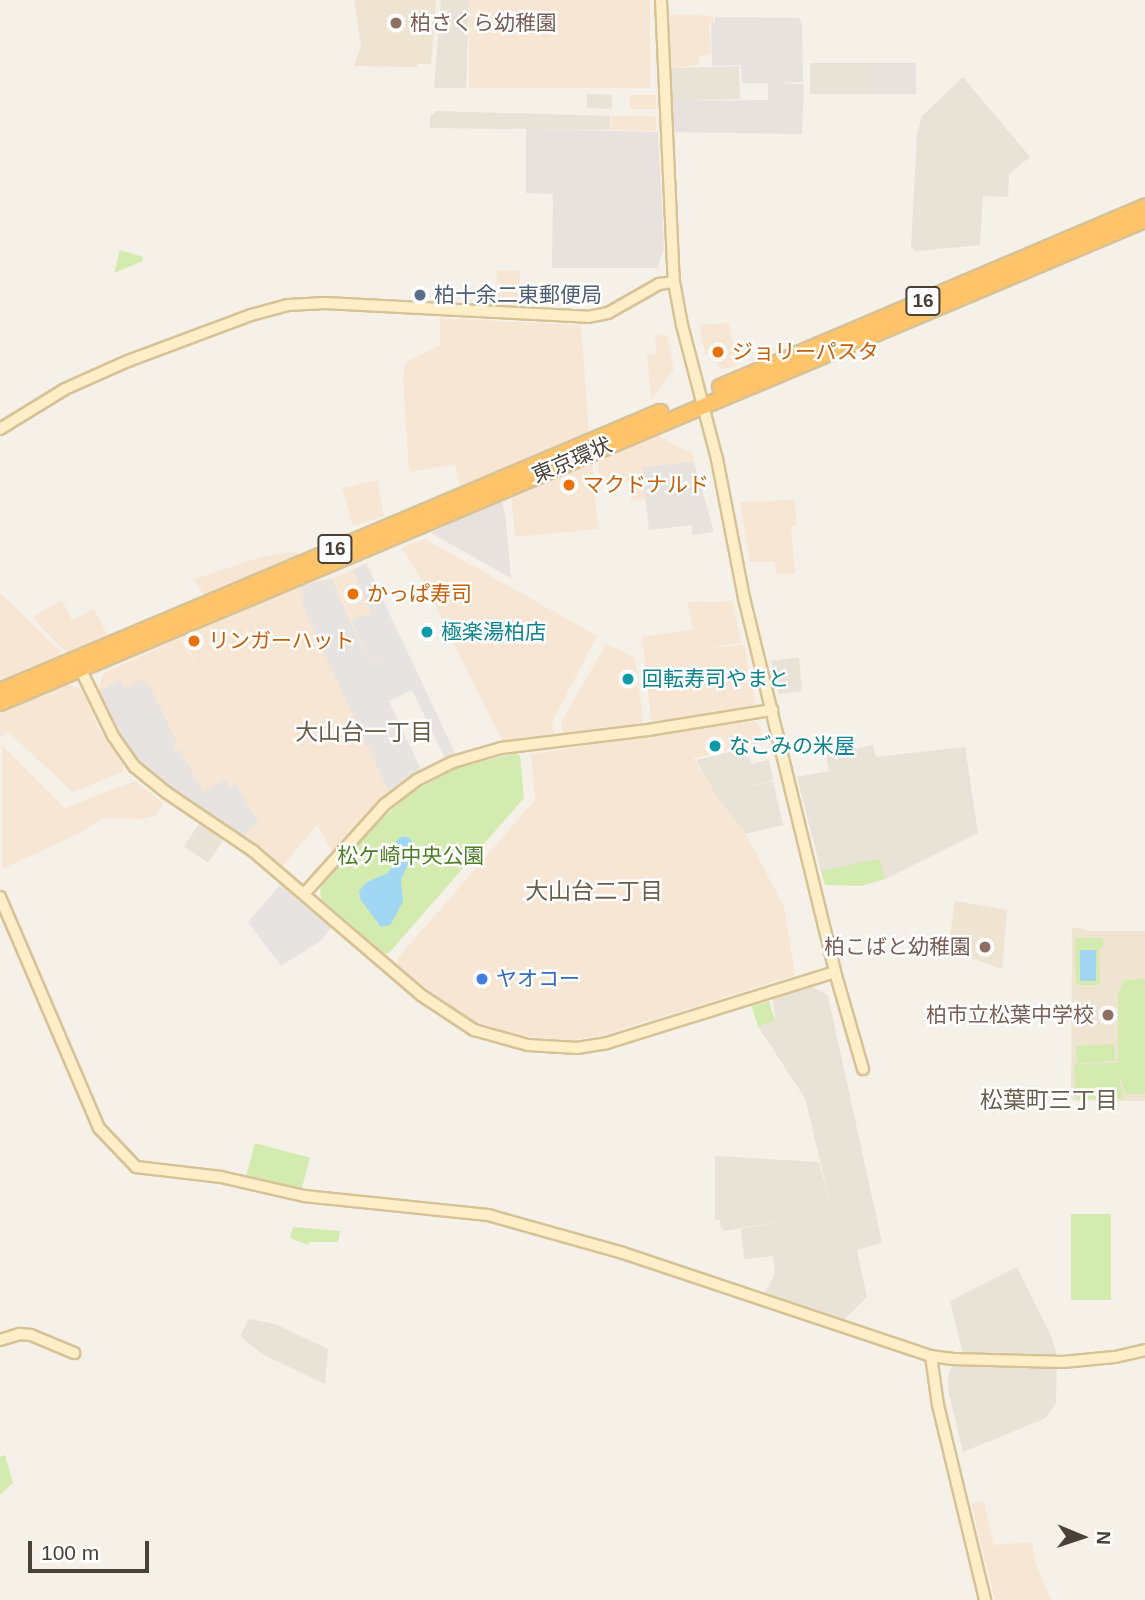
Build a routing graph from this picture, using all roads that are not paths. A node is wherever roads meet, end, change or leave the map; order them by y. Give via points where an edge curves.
1 (661, 0) edge
2 (1145, 207) edge
3 (1145, 220) edge
4 (674, 282) junction
5 (702, 400) junction
6 (0, 429) edge
7 (78, 665) junction
8 (0, 691) edge
9 (0, 704) edge
10 (772, 710) junction
11 (304, 894) junction
12 (0, 897) edge
13 (835, 972) junction
14 (863, 1069) dead end
15 (0, 1340) edge
16 (1145, 1350) edge
17 (74, 1353) dead end
18 (931, 1356) junction
19 (985, 1600) edge

1 - 4 street
2 - 5 highway, 東京環状 / 16
3 - 5 highway, 東京環状 / 16
4 - 5 street
4 - 6 street via 659,284 608,313 587,317 288,305 128,361 65,390
5 - 7 highway, 東京環状 / 16
5 - 10 street
7 - 8 highway, 東京環状 / 16
7 - 9 highway, 東京環状 / 16
7 - 11 street via 113,736 135,767 230,833
10 - 11 street via 501,748 453,762 417,780 384,805
10 - 13 street
11 - 13 street via 450,1017 474,1030 528,1045 577,1048 607,1043
12 - 18 street via 99,1128 136,1167 221,1177 304,1196 488,1215 623,1253
13 - 14 street
15 - 17 street via 31,1335
16 - 18 street via 1063,1362
18 - 19 street via 938,1405

